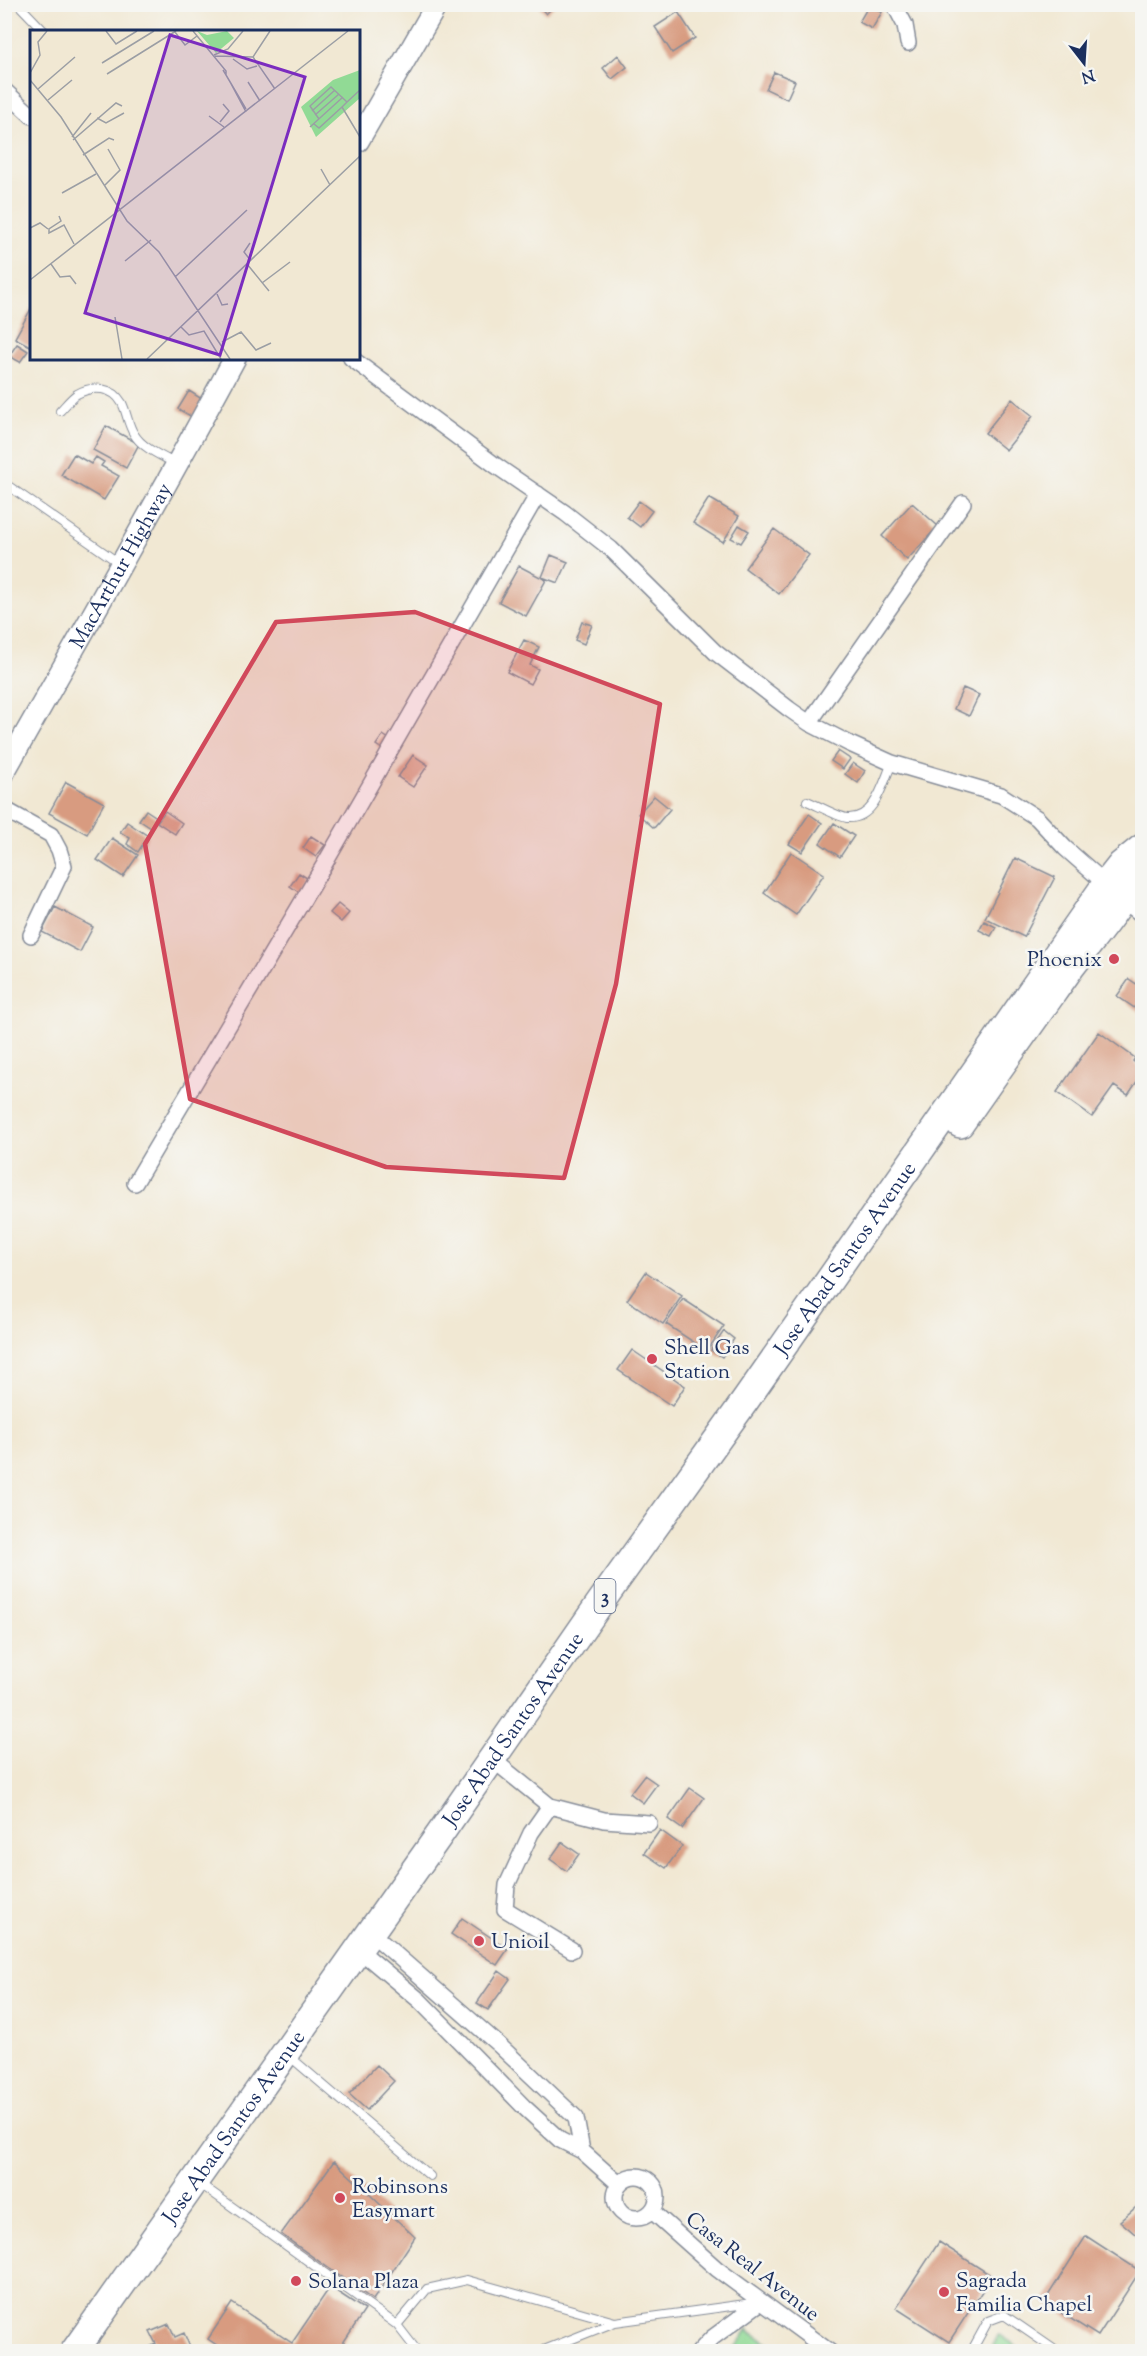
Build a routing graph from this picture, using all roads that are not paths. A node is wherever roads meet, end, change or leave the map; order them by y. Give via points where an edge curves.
1 (18, 4) edge
2 (437, 4) edge
3 (894, 4) edge
4 (43, 30) edge
5 (908, 43) dead end
6 (8, 101) edge
7 (30, 115) edge
8 (364, 119) edge
9 (360, 134) edge
10 (234, 360) edge
11 (354, 360) edge
12 (60, 411) dead end
13 (178, 465) junction
14 (10, 487) dead end
15 (538, 494) junction
16 (963, 503) dead end
17 (120, 564) junction
18 (809, 723) junction
19 (892, 764) junction
20 (5, 771) edge
21 (807, 801) dead end
22 (4, 809) edge
23 (1143, 848) edge
24 (1143, 856) edge
25 (1124, 898) edge
26 (32, 935) dead end
27 (135, 1184) dead end
28 (500, 1765) junction
29 (550, 1806) junction
30 (649, 1823) dead end
31 (370, 1946) junction
32 (572, 1950) dead end
33 (424, 1979) junction
34 (411, 1993) junction
35 (447, 1998) junction
36 (433, 2015) junction
37 (499, 2045) junction
38 (291, 2057) junction
39 (482, 2067) junction
40 (537, 2082) junction
41 (524, 2107) junction
42 (582, 2151) junction
43 (430, 2176) dead end
44 (619, 2184) junction
45 (201, 2185) junction
46 (652, 2211) junction
47 (761, 2302) junction
48 (615, 2322) junction
49 (397, 2325) junction
50 (74, 2352) edge
51 (95, 2352) edge
52 (418, 2352) edge
53 (539, 2352) edge
54 (699, 2352) edge
55 (830, 2352) edge
56 (971, 2352) edge
57 (1058, 2352) edge

1 - 4 lane
2 - 8 main road
3 - 5 street via 905,25
6 - 7 street
8 - 9 main road
10 - 13 main road, MacArthur Highway
11 - 15 street
12 - 13 lane via 77,394 107,389 122,403 141,443
13 - 17 main road, MacArthur Highway
14 - 17 lane
15 - 18 street via 610,549 715,652
15 - 27 street
16 - 18 street
17 - 20 main road, MacArthur Highway
18 - 19 street
19 - 21 lane via 873,805 861,815 846,818
19 - 25 street via 1001,795 1037,818 1065,848
22 - 26 street via 51,835 60,850 63,866
23 - 25 highway, Jose Abad Santos Avenue / 3 via 1121,865
24 - 25 highway, Jose Abad Santos Avenue / 3 via 1136,879
25 - 28 highway, Jose Abad Santos Avenue / 3
28 - 29 street
28 - 31 highway, Jose Abad Santos Avenue / 3
29 - 30 street via 604,1820
29 - 32 street via 531,1833 507,1885 506,1909
31 - 33 street
31 - 34 street
31 - 38 highway, Jose Abad Santos Avenue / 3
33 - 34 street
33 - 35 street
34 - 36 street
35 - 36 street
35 - 37 street
36 - 39 street
37 - 39 street
37 - 40 street
38 - 43 lane
38 - 45 highway, Jose Abad Santos Avenue / 3
39 - 41 street
40 - 41 street
40 - 42 street via 576,2118
41 - 42 street via 560,2140
42 - 44 street
44 - 46 street via 614,2196 616,2206 624,2214 644,2217
44 - 46 street via 634,2175 652,2182 657,2201
45 - 49 lane
45 - 50 highway, Jose Abad Santos Avenue / 3
45 - 51 highway, Jose Abad Santos Avenue / 3
46 - 47 street, Casa Real Avenue
47 - 48 lane
47 - 54 street
47 - 55 street, Casa Real Avenue
48 - 49 lane via 467,2280 427,2289
48 - 53 lane
49 - 52 lane
56 - 57 lane via 988,2321 1004,2315

